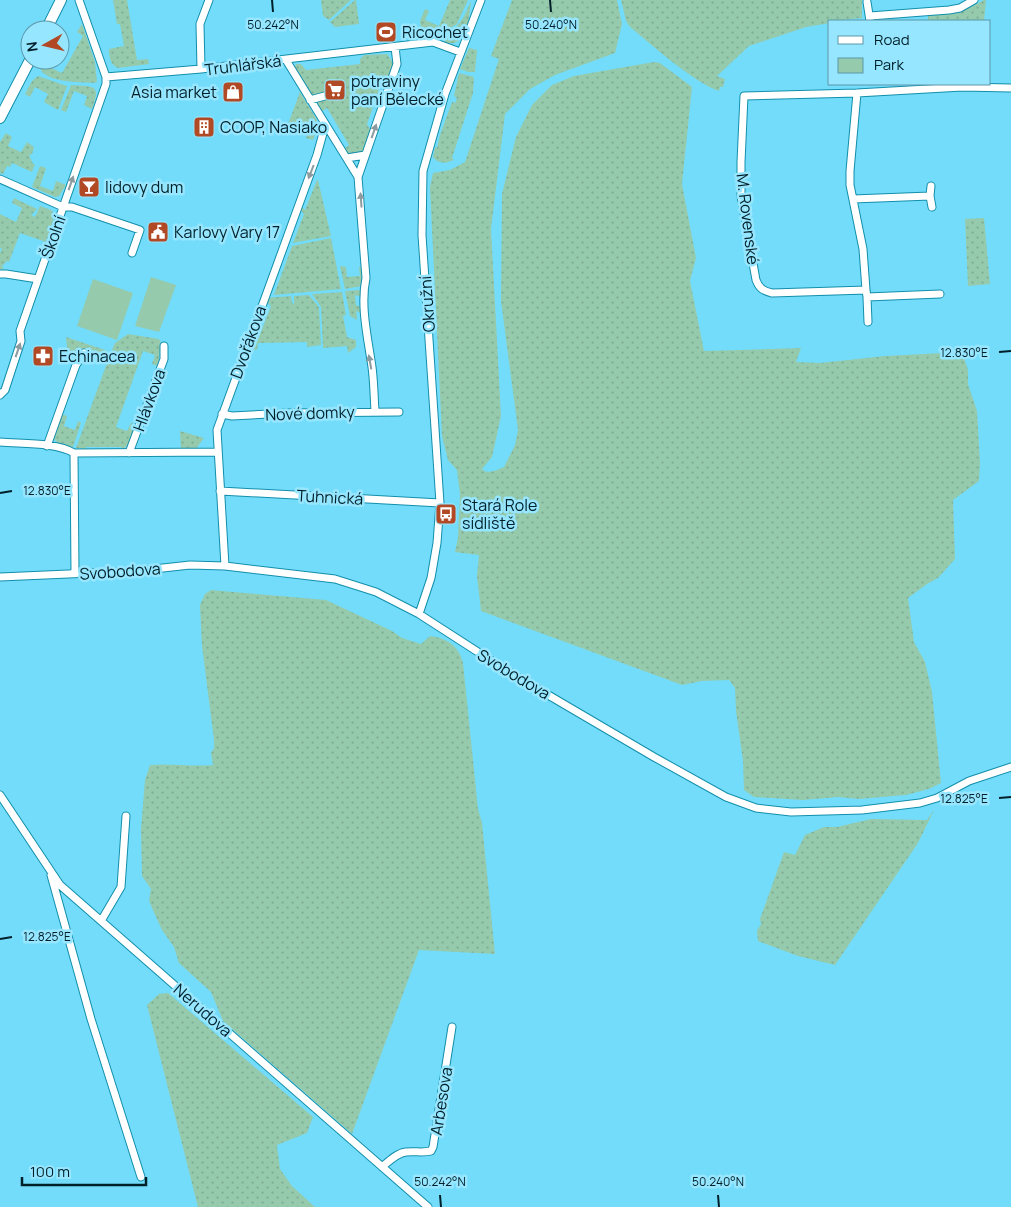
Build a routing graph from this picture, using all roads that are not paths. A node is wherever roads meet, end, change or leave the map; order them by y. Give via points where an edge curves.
1 (61, 0) edge
2 (79, 0) edge
3 (209, 0) edge
4 (481, 0) edge
5 (974, 0) edge
6 (867, 2) dead end
7 (870, 19) edge
8 (51, 20) edge
9 (395, 47) junction
10 (460, 52) junction
11 (286, 60) junction
12 (201, 69) junction
13 (25, 70) edge
14 (106, 77) junction
15 (1011, 88) edge
16 (857, 93) junction
17 (332, 94) dead end
18 (310, 100) junction
19 (0, 118) edge
20 (325, 126) junction
21 (366, 155) junction
22 (347, 158) junction
23 (358, 177) junction
24 (0, 180) edge
25 (931, 186) dead end
26 (930, 196) junction
27 (854, 199) junction
28 (63, 207) junction
29 (932, 207) dead end
30 (132, 253) dead end
31 (0, 274) edge
32 (38, 279) junction
33 (866, 294) junction
34 (940, 294) dead end
35 (868, 322) dead end
36 (164, 346) dead end
37 (84, 353) dead end
38 (0, 395) edge
39 (375, 410) junction
40 (399, 412) dead end
41 (222, 414) junction
42 (0, 442) edge
43 (47, 446) junction
44 (218, 452) junction
45 (74, 453) junction
46 (129, 453) junction
47 (220, 491) junction
48 (440, 503) junction
49 (225, 566) junction
50 (75, 573) junction
51 (0, 577) edge
52 (419, 614) junction
53 (1011, 767) edge
54 (0, 795) edge
55 (3, 806) edge
56 (126, 816) dead end
57 (49, 870) junction
58 (101, 921) junction
59 (452, 1027) dead end
60 (382, 1167) junction
61 (141, 1177) dead end
62 (428, 1207) edge

1 - 8 main road
2 - 14 street
3 - 12 street via 200,24
4 - 10 street, Okružní
5 - 7 street via 960,8
6 - 7 street
9 - 10 street, Truhlářská via 433,42
9 - 11 street, Truhlářská
21 -> 9 street via 396,64
10 - 48 street, Okružní via 424,171 422,235
11 - 12 street, Truhlářská
11 - 18 street
12 - 14 street, Truhlářská
13 - 19 main road
28 -> 14 street, Školní
15 - 16 street, M. Rovenské via 962,87
16 - 27 street via 850,171
16 - 33 street, M. Rovenské via 744,96 741,196 756,280 762,290 772,293
17 - 18 street
18 - 20 street
20 - 22 street
20 -> 41 street, Dvořákova
21 - 22 street
21 - 23 street
22 - 23 street
39 -> 23 street
24 - 28 street
25 - 26 street
26 - 27 street
26 - 29 street
27 - 33 street via 863,249
28 - 30 street via 72,207 140,230
28 - 32 street, Školní
31 - 32 street
38 -> 32 street, Školní via 5,390
33 - 34 street, M. Rovenské
33 - 35 street
36 - 46 street, Hlávkova via 164,360
37 - 43 street via 76,365
39 - 40 street, Nové domky
39 - 41 street, Nové domky
41 - 44 street, Dvořákova via 217,430
42 - 43 street, Hlávkova
43 - 45 street, Hlávkova
44 - 46 street, Hlávkova
44 - 47 street, Dvořákova
45 - 46 street, Hlávkova
45 - 50 street
47 - 48 street, Tuhnická
47 - 49 street, Dvořákova
48 - 52 street, Okružní via 431,578
49 - 50 street, Svobodova via 190,565
49 - 52 street, Svobodova via 335,579 376,592
50 - 51 street, Svobodova
52 - 53 street, Svobodova via 509,672 654,757 726,797 756,808 791,812 862,810 920,803
54 - 55 street, Nerudova
55 - 57 street, Nerudova
56 - 58 street via 121,887
57 - 58 street, Nerudova via 60,885
57 - 61 street via 91,1019
58 - 60 street, Nerudova
59 - 60 street, Arbesova via 434,1147 426,1153 405,1152
60 - 62 street, Nerudova

